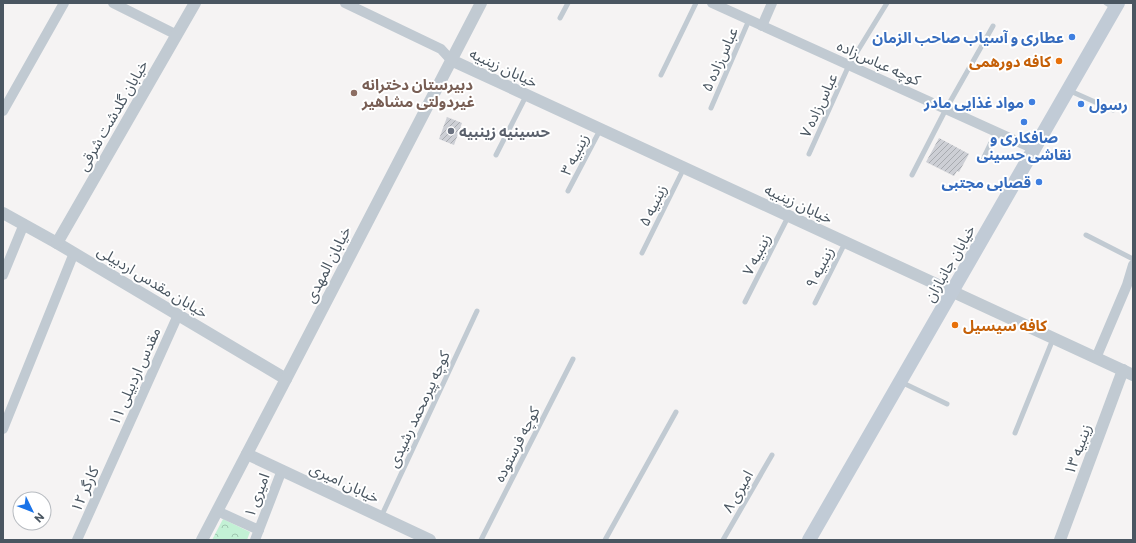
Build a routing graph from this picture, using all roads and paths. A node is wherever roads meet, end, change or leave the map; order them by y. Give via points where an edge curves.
1 (64, 3) edge
2 (113, 3) edge
3 (195, 3) edge
4 (345, 3) edge
5 (480, 3) edge
6 (568, 3) edge
7 (696, 3) edge
8 (712, 3) edge
9 (772, 3) edge
10 (887, 3) edge
11 (1113, 5) edge
12 (560, 18) dead end
13 (749, 20) junction
14 (762, 26) junction
15 (993, 26) dead end
16 (176, 35) junction
17 (451, 60) junction
18 (849, 66) junction
19 (661, 75) dead end
20 (1068, 90) junction
21 (527, 95) junction
22 (711, 108) dead end
23 (946, 109) junction
24 (1113, 110) dead end
25 (3, 111) edge
26 (600, 129) junction
27 (996, 132) junction
28 (1034, 149) junction
29 (809, 154) dead end
30 (496, 155) dead end
31 (983, 159) dead end
32 (684, 167) junction
33 (912, 175) dead end
34 (568, 191) dead end
35 (3, 213) edge
36 (789, 216) junction
37 (24, 224) junction
38 (1086, 235) dead end
39 (846, 242) junction
40 (57, 243) junction
41 (74, 253) junction
42 (642, 253) dead end
43 (1133, 259) edge
44 (1133, 265) edge
45 (3, 275) edge
46 (952, 291) junction
47 (745, 302) dead end
48 (815, 303) dead end
49 (477, 312) dead end
50 (178, 315) junction
51 (1053, 338) junction
52 (1096, 358) junction
53 (573, 359) dead end
54 (1128, 372) edge
55 (286, 379) junction
56 (900, 382) junction
57 (946, 404) dead end
58 (676, 412) dead end
59 (3, 429) edge
60 (1015, 434) dead end
61 (118, 450) joint
62 (247, 454) junction
63 (772, 455) dead end
64 (282, 470) junction
65 (217, 511) junction
66 (381, 517) junction
67 (259, 530) junction
68 (77, 540) edge
69 (202, 540) edge
70 (255, 540) edge
71 (430, 540) edge
72 (481, 540) edge
73 (605, 540) edge
74 (723, 540) edge
75 (810, 540) edge
76 (1060, 540) edge

1 - 25 street
2 - 16 street
3 - 16 street, خیابان گلدشت شرقی
4 - 17 street via 441,49
5 - 17 street, خیابان المهدی
6 - 12 lane
7 - 19 lane
8 - 13 street, کوچه عباس‌زاده
9 - 14 street
10 - 18 lane, عباس‌زاده ۷
11 - 20 main road, خیابان جانبازان
13 - 14 street, کوچه عباس‌زاده
13 - 22 lane, عباس‌زاده ۵
14 - 18 street, کوچه عباس‌زاده
15 - 23 lane
16 - 40 street, خیابان گلدشت شرقی
17 - 21 street, خیابان زینبیه
17 - 55 street, خیابان المهدی
18 - 23 street, کوچه عباس‌زاده
18 - 29 lane, عباس‌زاده ۷
20 - 24 lane
20 - 28 main road, خیابان جانبازان
21 - 26 street, خیابان زینبیه
21 - 30 lane
23 - 27 street, کوچه عباس‌زاده
23 - 33 lane
26 - 32 street, خیابان زینبیه
26 - 34 lane, زینبیه ۳
27 - 28 street, کوچه عباس‌زاده
27 - 31 lane
28 - 46 main road, خیابان جانبازان
32 - 36 street, خیابان زینبیه
32 - 42 lane, زینبیه ۵
35 - 37 street, خیابان مقدس اردبیلی
36 - 39 street, خیابان زینبیه
36 - 47 lane, زینبیه ۷
37 - 40 street, خیابان مقدس اردبیلی
37 - 45 street
38 - 43 lane
39 - 46 street, خیابان زینبیه
39 - 48 lane, زینبیه ۹
40 - 41 street, خیابان مقدس اردبیلی
41 - 50 street, خیابان مقدس اردبیلی
41 - 59 street
44 - 52 street
46 - 51 street, خیابان زینبیه
46 - 56 main road, خیابان جانبازان
49 - 66 lane, کوچه پیرمحمد رشیدی
50 - 55 street, خیابان مقدس اردبیلی
50 - 61 street, مقدس اردبیلی ۱۱
51 - 52 street, خیابان زینبیه
51 - 60 lane
52 - 54 street, خیابان زینبیه
53 - 72 lane, کوچه فرستوده
54 - 76 street, زینبیه ۱۳
55 - 62 street, خیابان المهدی
56 - 57 lane
56 - 75 main road, خیابان جانبازان
58 - 73 lane
61 - 68 street, کارگر ۱۲
62 - 64 street, خیابان امیری
62 - 65 street, خیابان المهدی
63 - 74 lane, امیری ۸
64 - 66 street, خیابان امیری
64 - 67 street, امیری ۱
65 - 67 street
65 - 69 street, خیابان المهدی
66 - 71 street, خیابان امیری
67 - 70 street, امیری ۱

